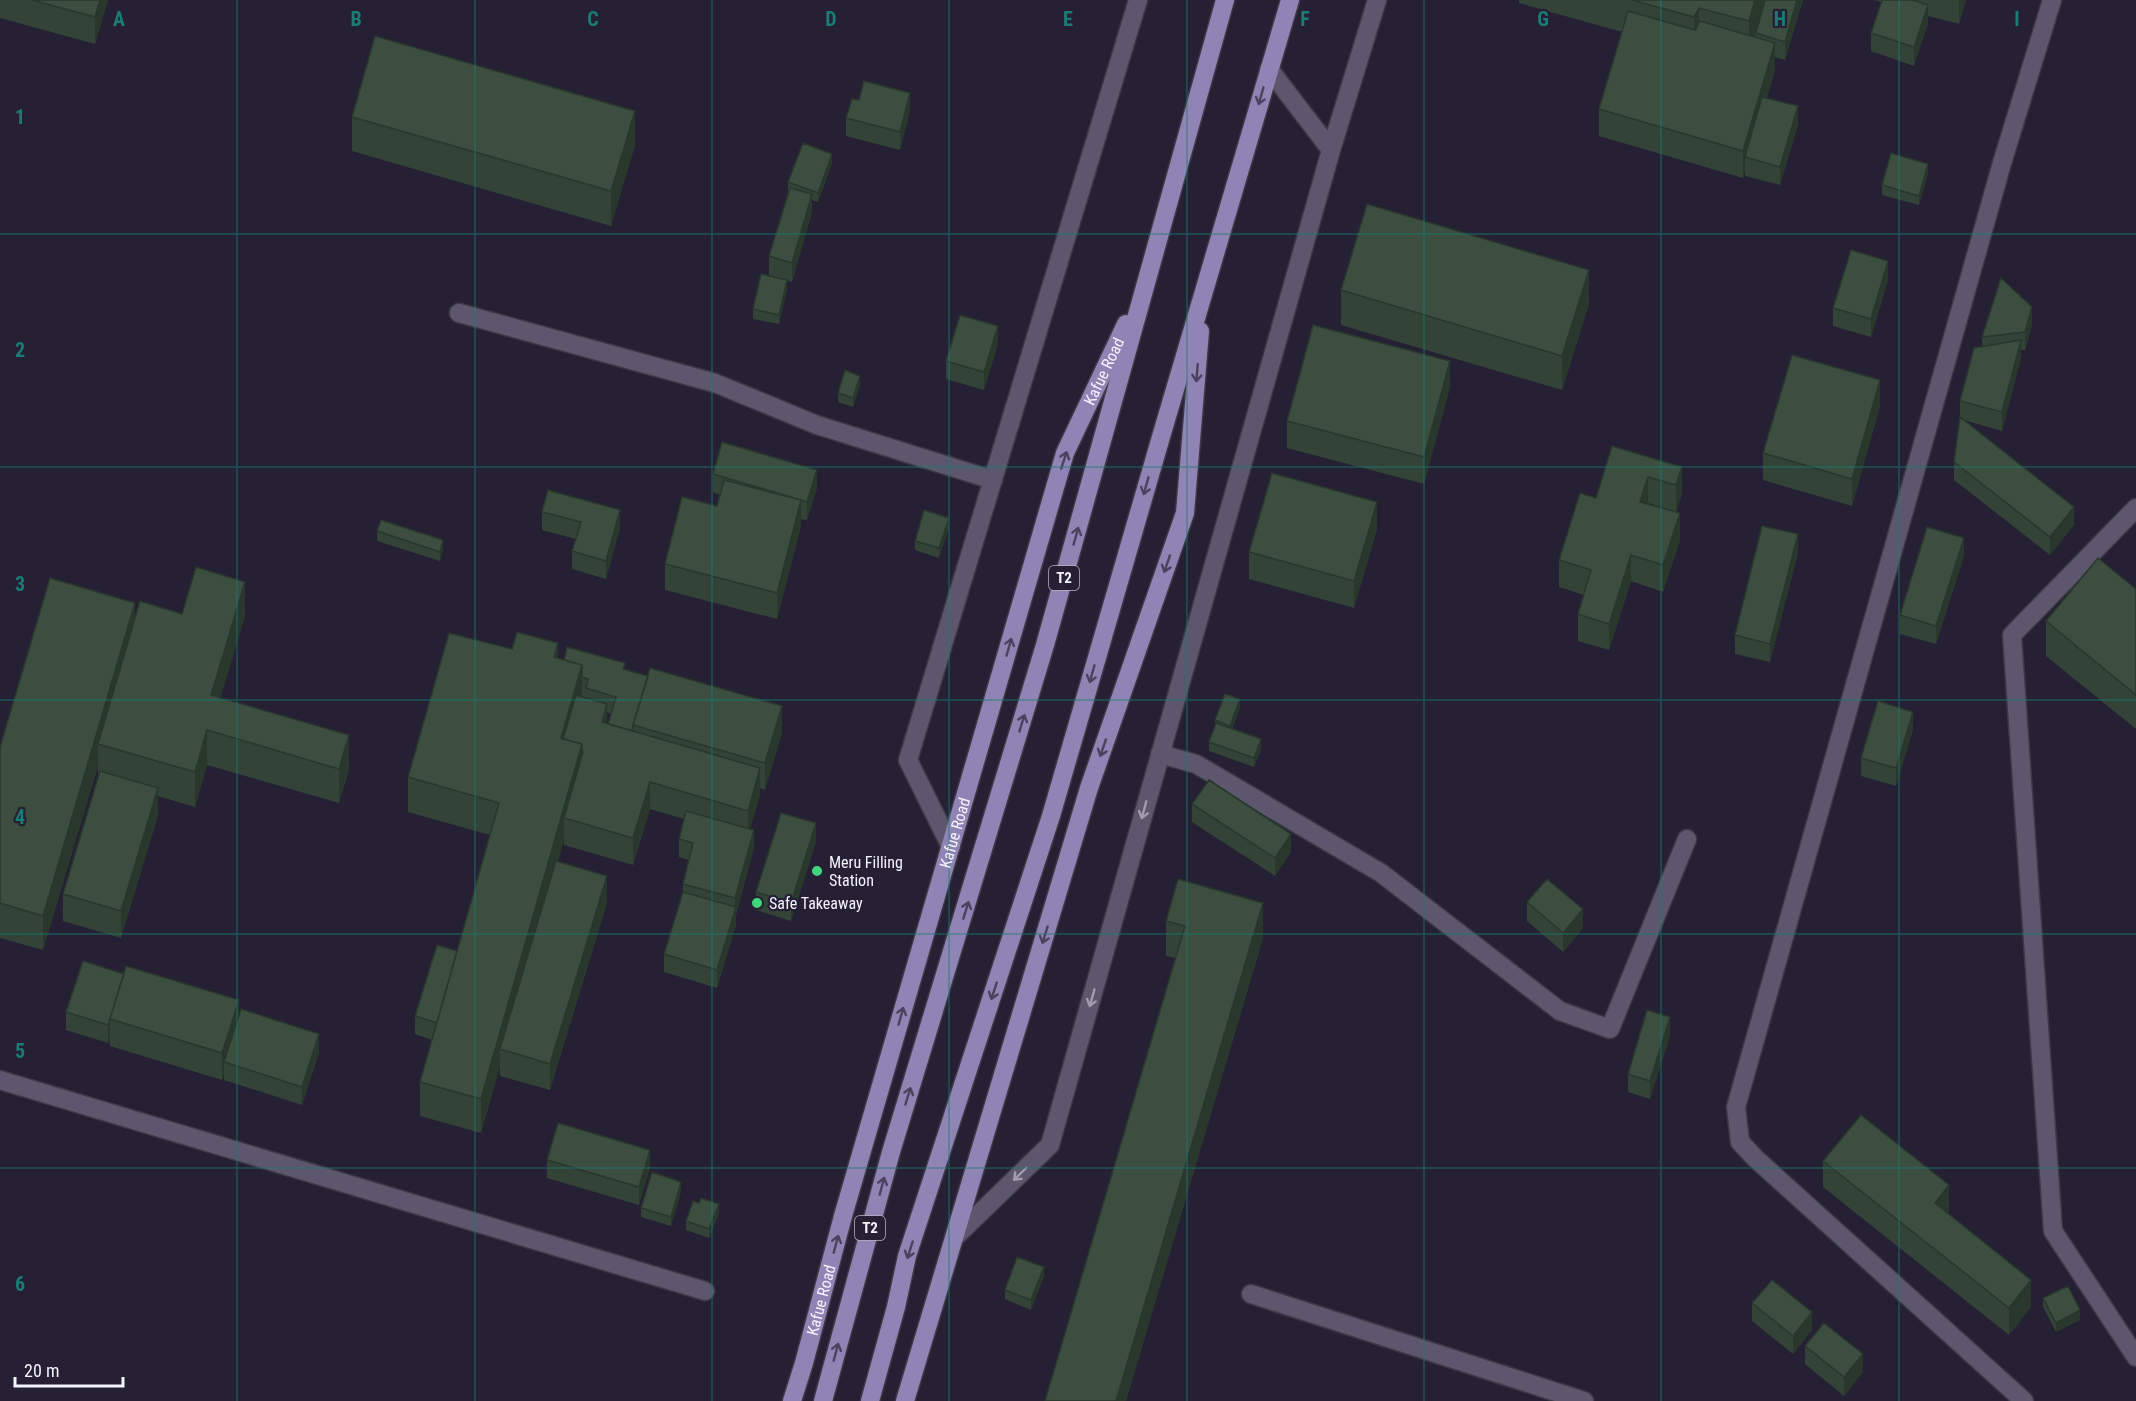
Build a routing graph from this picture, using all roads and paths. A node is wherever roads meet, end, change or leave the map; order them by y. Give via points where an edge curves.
1 (1138, 0) edge
2 (1225, 0) edge
3 (1290, 0) edge
4 (1377, 0) edge
5 (2052, 0) edge
6 (1269, 69) junction
7 (1331, 150) junction
8 (1148, 276) junction
9 (1203, 294) junction
10 (459, 313) dead end
11 (993, 480) junction
12 (2136, 508) edge
13 (1160, 754) junction
14 (1686, 839) dead end
15 (951, 847) junction
16 (0, 1080) edge
17 (954, 1238) junction
18 (705, 1291) dead end
19 (1251, 1294) dead end
20 (2136, 1357) edge
21 (792, 1401) edge
22 (823, 1401) edge
23 (870, 1401) edge
24 (905, 1401) edge
25 (1584, 1401) edge
26 (2024, 1401) edge

1 - 11 street
2 - 8 main road, Kafue Road / T2
3 - 6 main road
4 - 7 street
5 - 26 street via 1736,1107 1740,1142 1755,1158
6 - 7 street
6 -> 9 main road
7 - 13 street
15 -> 8 main road, Kafue Road / T2 via 1065,453
22 -> 8 main road, Kafue Road / T2 via 891,1152 1045,645
9 -> 17 main road via 1185,513 1089,788
9 -> 23 main road via 1051,816 907,1256
10 - 11 street via 715,383 817,424
11 - 15 street via 908,760
12 - 20 street via 2012,635 2053,1231
13 - 14 street via 1196,764 1381,873 1560,1011 1610,1029
13 -> 17 street via 1050,1145
21 -> 15 main road, Kafue Road / T2
16 - 18 street
17 - 24 main road
19 - 25 street

